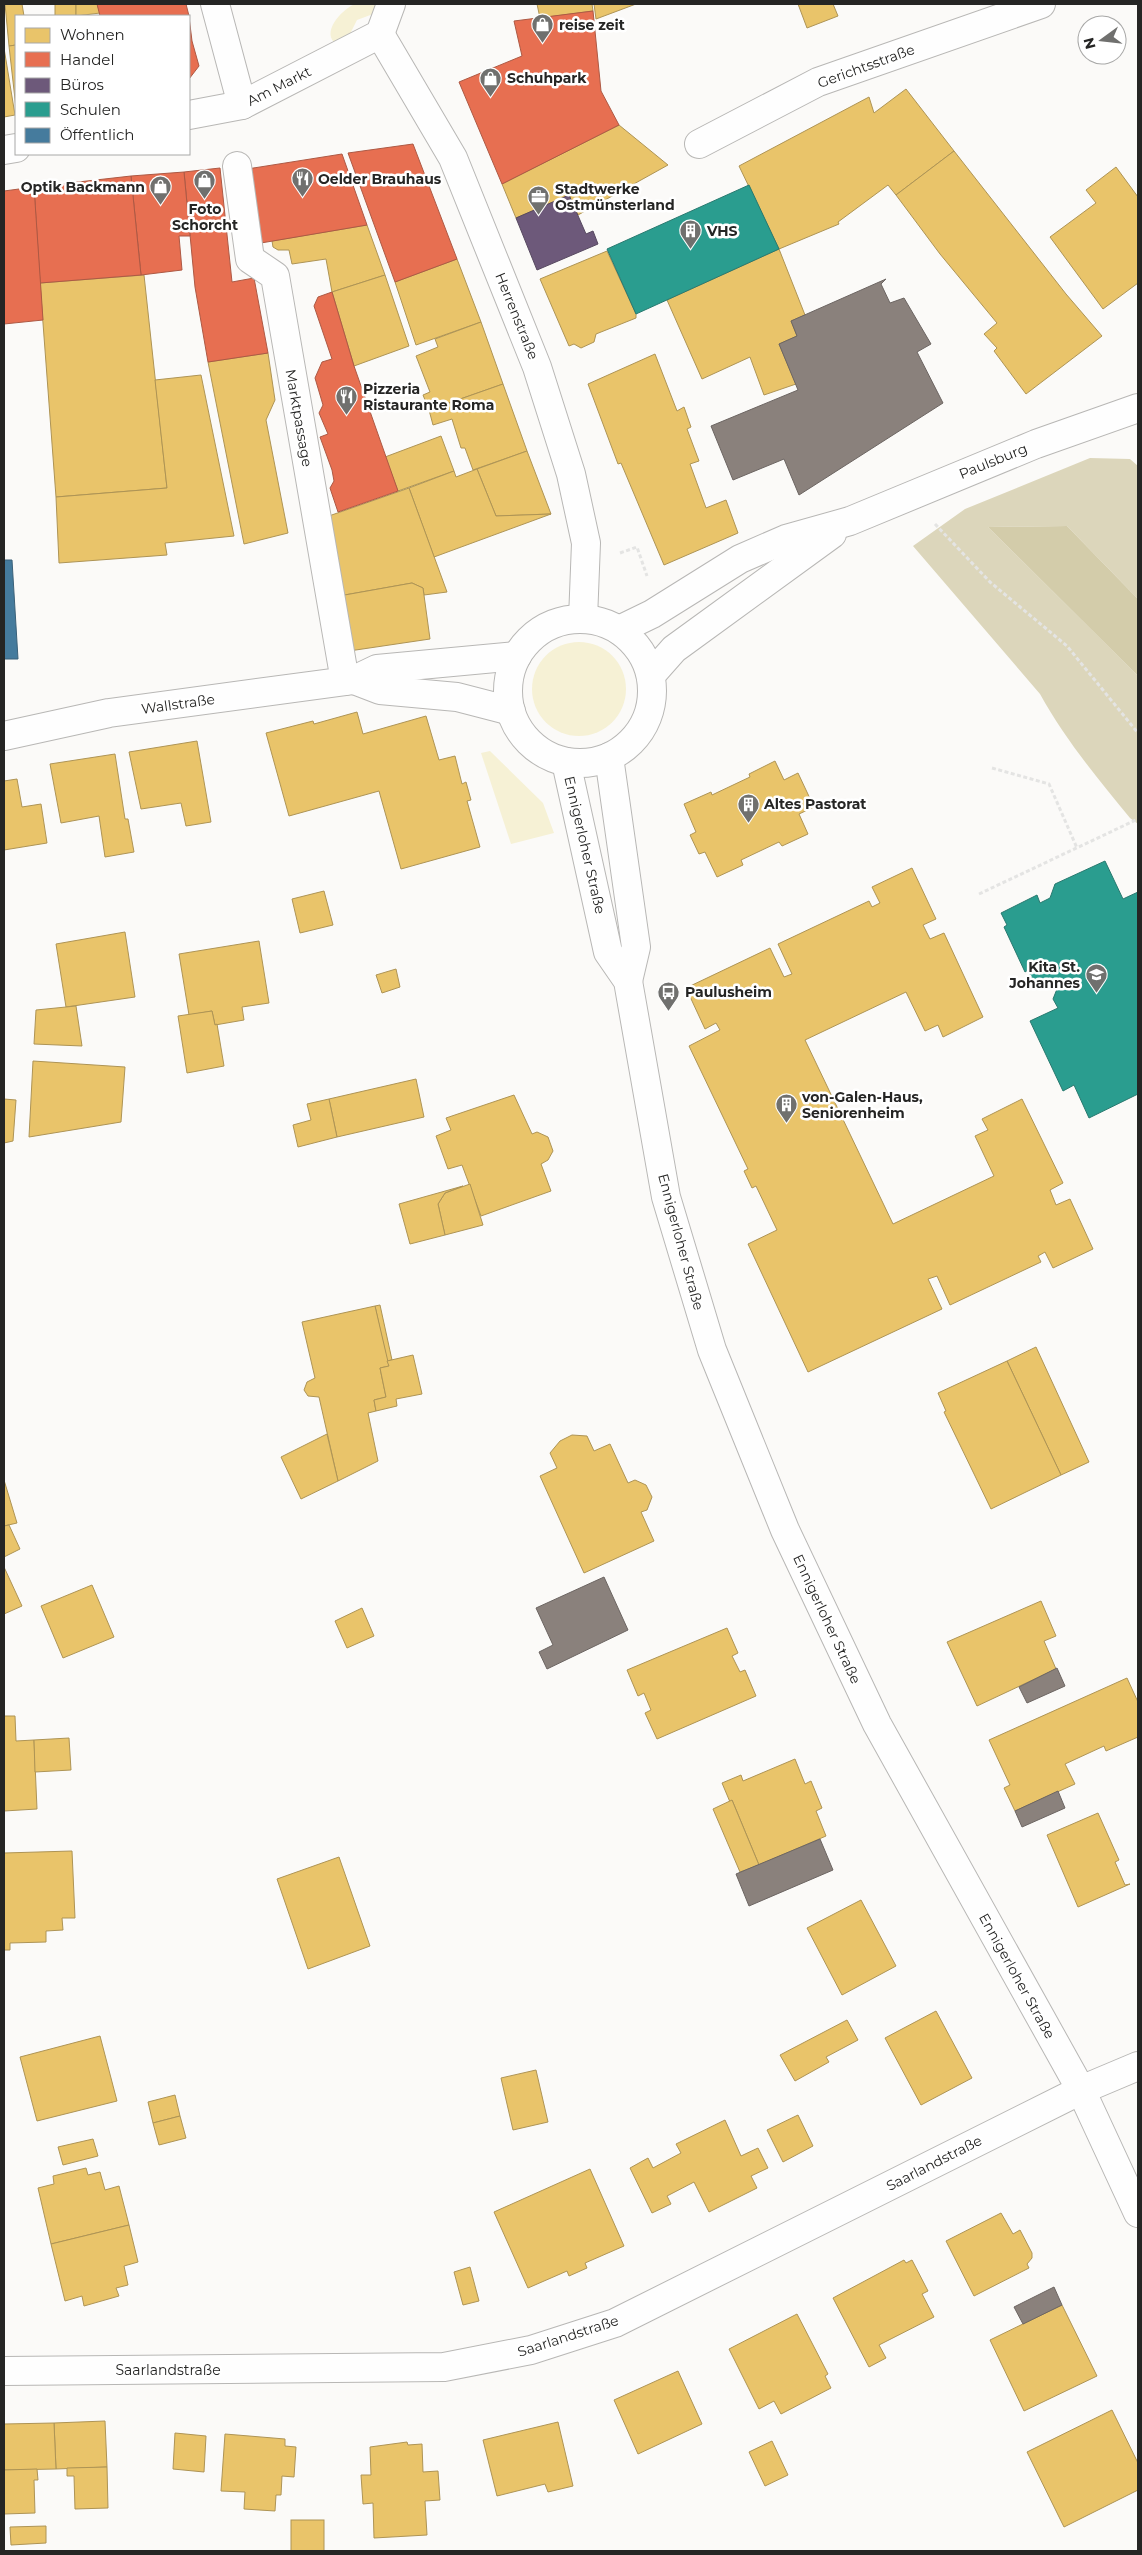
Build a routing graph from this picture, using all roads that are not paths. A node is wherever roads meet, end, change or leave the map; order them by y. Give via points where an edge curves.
1 (215, 4) edge
2 (391, 4) edge
3 (1041, 4) edge
4 (380, 34) junction
5 (242, 105) junction
6 (190, 115) edge
7 (698, 144) dead end
8 (237, 166) dead end
9 (1138, 408) edge
10 (850, 521) junction
11 (583, 619) junction
12 (618, 630) junction
13 (517, 656) junction
14 (651, 675) junction
15 (350, 681) junction
16 (511, 711) junction
17 (4, 736) edge
18 (609, 757) junction
19 (566, 762) junction
20 (628, 981) junction
21 (1138, 2066) edge
22 (1081, 2090) junction
23 (1138, 2213) edge
24 (4, 2372) edge

1 - 5 street, Am Markt
2 - 4 street
3 - 7 street, Gerichtsstraße via 818,82
4 - 5 street, Am Markt
4 - 11 street, Herrenstraße via 447,148 537,367 571,474 586,543
5 - 6 street
8 - 15 street, Marktpassage via 250,259 274,276
9 - 10 street, Paulsburg via 1036,444
10 - 12 street, Paulsburg via 786,539 740,559 652,614
10 - 14 street, Paulsburg via 674,649
11 - 12 street via 602,622
11 - 13 street via 564,620 545,627
12 - 14 street via 644,657
13 - 15 street, Wallstraße via 377,669
13 - 16 street via 510,673 508,693
14 - 18 street via 652,695 648,714 639,732 626,747
15 - 16 street, Wallstraße via 380,690 457,697
15 - 17 street, Wallstraße via 109,713
16 - 19 street via 531,744
18 - 19 street via 588,763
18 - 20 street, Ennigerloher Straße via 636,947
19 - 20 street, Ennigerloher Straße via 608,952
20 - 22 street, Ennigerloher Straße via 666,1197 712,1350 778,1512 877,1724
21 - 22 street, Saarlandstraße
22 - 23 street, Ennigerloher Straße
22 - 24 street, Saarlandstraße via 615,2323 531,2350 444,2367

